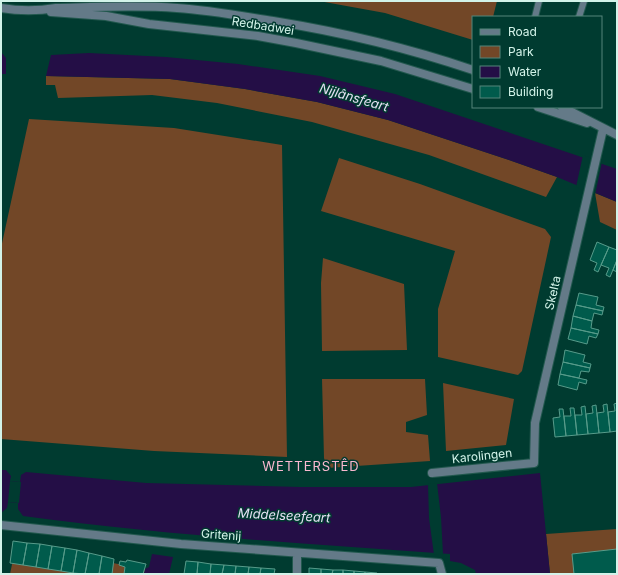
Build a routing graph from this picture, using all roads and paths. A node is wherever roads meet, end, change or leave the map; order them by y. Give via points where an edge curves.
1 (539, 1) edge
2 (584, 1) edge
3 (1, 8) edge
4 (17, 10) junction
5 (44, 10) junction
6 (1, 14) edge
7 (535, 16) edge
8 (579, 16) edge
9 (472, 70) edge
10 (472, 89) edge
11 (541, 108) edge
12 (564, 108) edge
13 (594, 124) junction
14 (603, 129) junction
15 (617, 135) edge
16 (534, 463) joint
17 (432, 473) dead end
18 (1, 525) edge
19 (297, 553) junction
20 (297, 574) edge
21 (442, 574) edge

1 - 7 lane
2 - 8 lane
3 - 4 street, Redbadwei
4 - 5 street, Redbadwei
4 - 6 street, Redbadwei
5 - 9 street, Redbadwei via 177,8 247,16 360,38 410,50
5 - 10 street, Redbadwei via 215,30 296,43 381,62
11 - 13 street
12 - 13 street
13 - 14 street
14 - 15 street
14 - 16 street, Skelta via 535,423
16 - 17 street, Karolingen
18 - 19 street, Gritenij
19 - 20 street
19 - 21 street, Gritenij via 439,563

